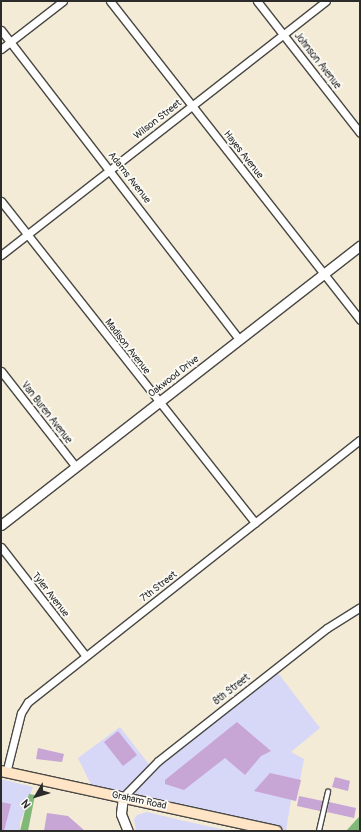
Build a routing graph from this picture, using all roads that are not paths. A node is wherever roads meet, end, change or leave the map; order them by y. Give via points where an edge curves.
1 (63, 1) edge
2 (110, 1) edge
3 (257, 1) edge
4 (326, 1) edge
5 (1, 30) edge
6 (284, 35) junction
7 (10, 42) junction
8 (1, 49) edge
9 (192, 106) junction
10 (360, 133) edge
11 (110, 169) junction
12 (1, 201) edge
13 (27, 234) junction
14 (360, 246) edge
15 (1, 255) edge
16 (324, 274) junction
17 (360, 320) edge
18 (240, 340) junction
19 (1, 371) edge
20 (159, 403) junction
21 (360, 440) edge
22 (76, 467) junction
23 (255, 522) junction
24 (1, 525) edge
25 (1, 547) edge
26 (360, 607) edge
27 (85, 655) junction
28 (4, 772) edge
29 (328, 792) dead end
30 (122, 797) junction
31 (128, 831) edge
32 (277, 831) edge
33 (319, 831) edge

1 - 7 street
2 - 9 street, Hayes Avenue
3 - 6 street, Johnson Avenue
4 - 6 street, Wilson Street
5 - 7 street, Adams Avenue
6 - 9 street, Wilson Street
6 - 10 street, Johnson Avenue
7 - 8 street
7 - 11 street, Adams Avenue
9 - 11 street, Wilson Street
9 - 16 street, Hayes Avenue
11 - 13 street, Wilson Street
11 - 18 street, Adams Avenue
12 - 13 street, Madison Avenue
13 - 15 street, Wilson Street
13 - 20 street, Madison Avenue
14 - 16 street, Oakwood Drive
16 - 17 street, Hayes Avenue
16 - 18 street, Oakwood Drive
18 - 20 street, Oakwood Drive
19 - 22 street, Van Buren Avenue
20 - 22 street, Oakwood Drive
20 - 23 street, Madison Avenue via 177,421
21 - 23 street, 7th Street
22 - 24 street, Oakwood Drive
23 - 27 street, 7th Street
25 - 27 street, Tyler Avenue
26 - 30 street, 8th Street via 327,628 158,761
27 - 28 street, 7th Street via 24,707
28 - 30 main road, Graham Road
29 - 33 lane
30 - 31 street via 121,814
30 - 32 main road, Graham Road

